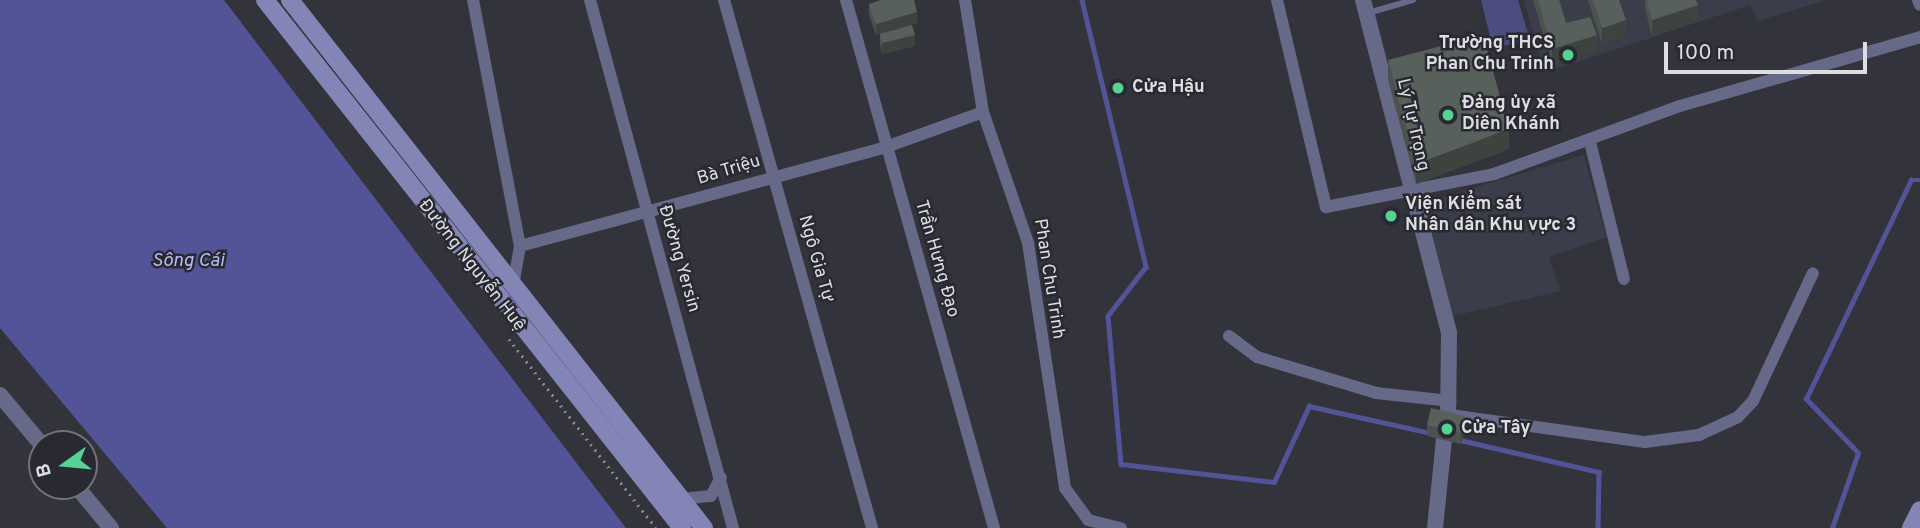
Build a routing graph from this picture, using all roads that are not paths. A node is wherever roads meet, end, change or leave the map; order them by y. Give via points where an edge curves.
1 (265, 0) edge
2 (290, 0) edge
3 (472, 0) edge
4 (590, 0) edge
5 (724, 0) edge
6 (846, 0) edge
7 (965, 0) edge
8 (1277, 0) edge
9 (1413, 0) edge
10 (1918, 0) edge
11 (1920, 5) edge
12 (1364, 7) edge
13 (1920, 37) edge
14 (983, 112) junction
15 (1590, 142) junction
16 (886, 147) junction
17 (774, 176) junction
18 (1408, 192) junction
19 (647, 214) junction
20 (520, 246) junction
21 (1813, 273) dead end
22 (1623, 279) dead end
23 (513, 284) junction
24 (499, 302) junction
25 (1229, 336) dead end
26 (0, 395) edge
27 (1450, 413) junction
28 (29, 430) edge
29 (1444, 440) dead end
30 (721, 477) junction
31 (681, 499) junction
32 (88, 500) edge
33 (1920, 510) edge
34 (111, 528) edge
35 (682, 528) edge
36 (704, 528) edge
37 (733, 528) edge
38 (872, 528) edge
39 (994, 528) edge
40 (1121, 528) edge
41 (1436, 528) edge
42 (1910, 528) edge

1 - 24 main road, Đường Nguyễn Huệ
2 - 23 main road, Đường Nguyễn Huệ
3 - 20 street
4 - 19 street, Đường Yersin
5 - 17 street, Ngô Gia Tự
6 - 16 street, Trần Hưng Đạo
7 - 14 street, Phan Chu Trinh
8 - 18 street via 1326,207
9 - 12 lane
10 - 11 street
12 - 18 street, Lý Tự Trọng
13 - 15 street via 1680,106
14 - 16 street, Bà Triệu
14 - 40 street, Phan Chu Trinh via 1028,243 1065,488 1088,520
15 - 18 street via 1494,174
15 - 22 street
16 - 17 street, Bà Triệu
16 - 39 street, Trần Hưng Đạo
17 - 19 street, Bà Triệu
17 - 38 street, Ngô Gia Tự
18 - 27 street, Lý Tự Trọng via 1449,333
19 - 20 street, Bà Triệu
19 - 30 street, Đường Yersin
20 - 23 street
21 - 27 street via 1753,401 1738,416 1699,435 1645,442
23 - 24 main road
23 - 31 main road, Đường Nguyễn Huệ
24 - 35 main road, Đường Nguyễn Huệ
25 - 27 street via 1257,356
26 - 28 street
29 - 41 street
30 - 31 street via 711,496
30 - 37 street, Đường Yersin
31 - 36 main road, Đường Nguyễn Huệ
32 - 34 street
33 - 42 main road

